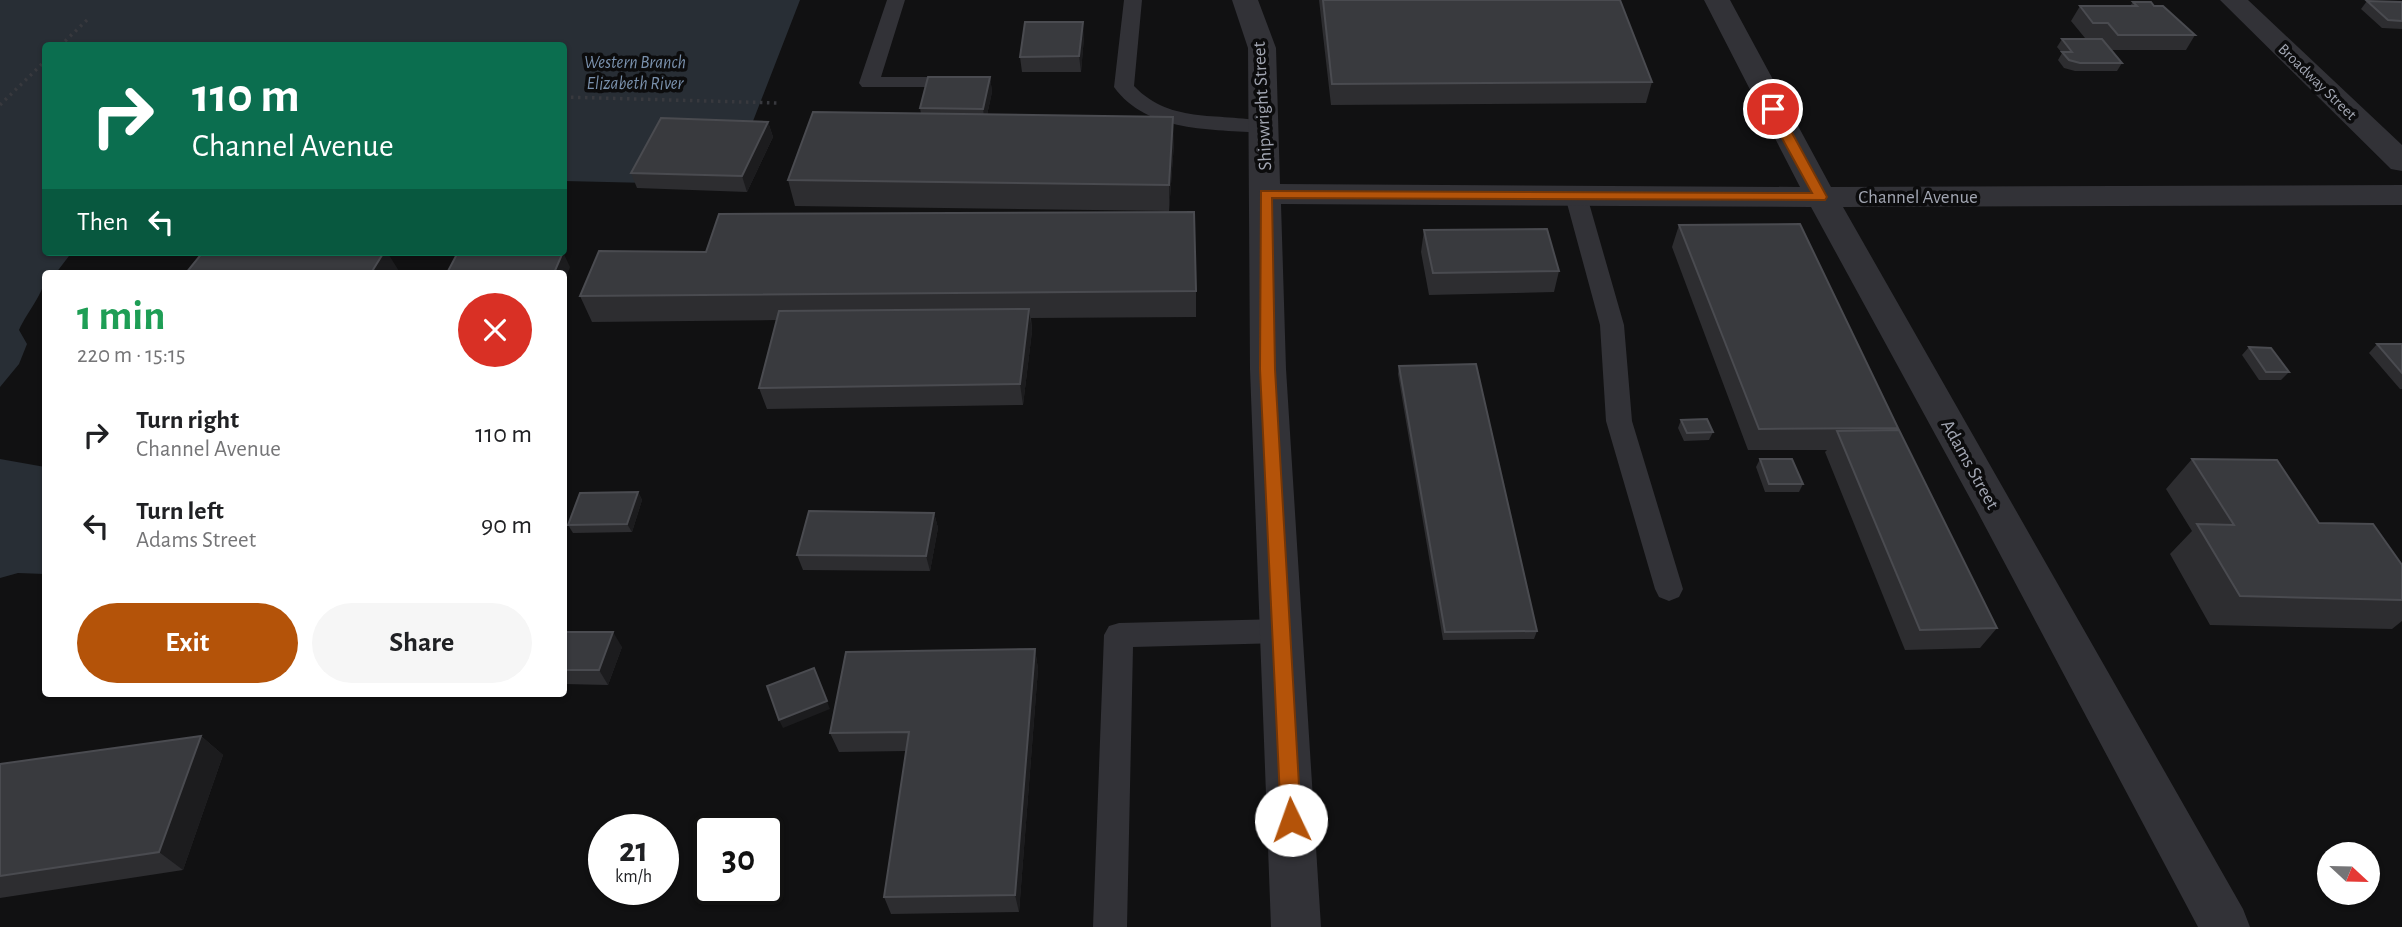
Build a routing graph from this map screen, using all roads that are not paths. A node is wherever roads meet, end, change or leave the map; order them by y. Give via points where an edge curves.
1 (896, 0) edge
2 (1133, 0) edge
3 (1245, 0) edge
4 (1717, 0) edge
5 (2234, 0) edge
6 (984, 83) edge
7 (1264, 127) junction
8 (2402, 162) edge
9 (1266, 194) junction
10 (2402, 195) edge
11 (1576, 196) junction
12 (1820, 197) junction
13 (1669, 589) dead end
14 (1281, 631) junction
15 (1119, 635) joint
16 (1110, 927) edge
17 (1296, 927) edge
18 (2225, 927) edge

1 - 6 lane via 869,83
2 - 7 lane via 1125,87 1141,105 1182,120
3 - 7 street, Shipwright Street via 1262,48
4 - 12 street, Adams Street
5 - 8 street, Broadway Street
7 - 9 street, Shipwright Street
9 - 11 street, Channel Avenue
9 - 14 street, Shipwright Street via 1268,369
10 - 12 street, Channel Avenue
11 - 12 street, Channel Avenue
11 - 13 lane via 1612,325 1619,421
12 - 18 street, Adams Street
14 - 15 lane
14 - 17 street, Shipwright Street
15 - 16 lane

